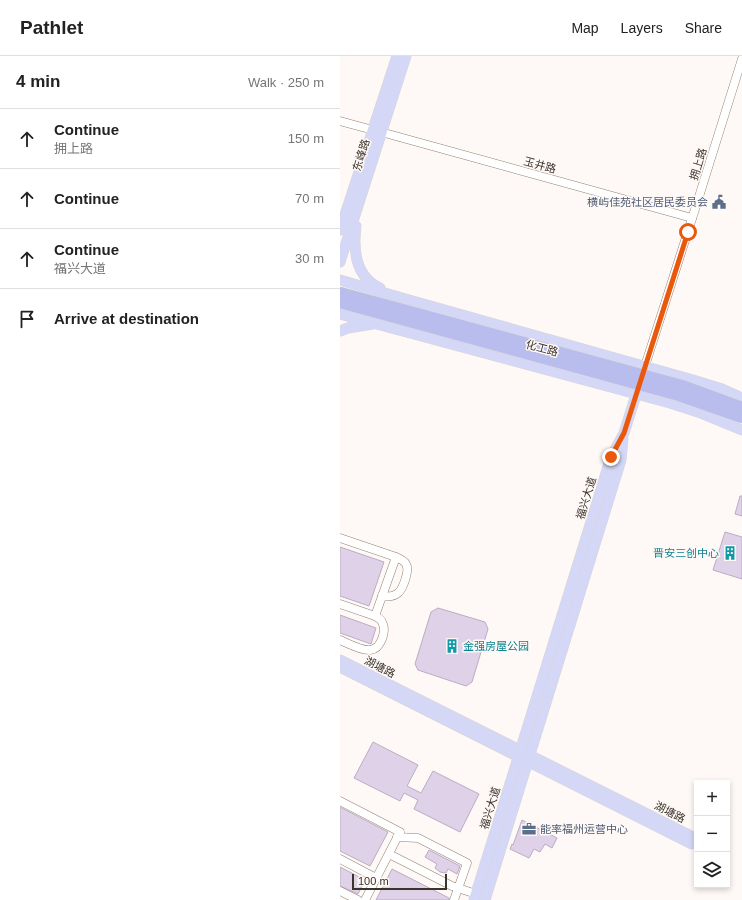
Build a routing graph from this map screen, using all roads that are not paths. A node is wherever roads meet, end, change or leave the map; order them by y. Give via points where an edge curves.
1 (397, 56) edge
2 (406, 56) edge
3 (742, 59) edge
4 (340, 121) edge
5 (377, 131) junction
6 (359, 203) junction
7 (692, 218) junction
8 (340, 228) edge
9 (340, 262) edge
10 (340, 280) edge
11 (340, 293) edge
12 (402, 298) junction
13 (340, 302) edge
14 (340, 314) edge
15 (377, 323) junction
16 (340, 331) edge
17 (645, 366) junction
18 (636, 394) junction
19 (742, 398) edge
20 (742, 408) edge
21 (742, 417) edge
22 (742, 430) edge
23 (340, 538) edge
24 (396, 557) junction
25 (382, 596) junction
26 (340, 604) edge
27 (375, 616) junction
28 (340, 640) edge
29 (340, 660) edge
30 (340, 667) edge
31 (524, 756) junction
32 (340, 801) edge
33 (397, 837) junction
34 (388, 854) junction
35 (340, 859) edge
36 (376, 878) junction
37 (458, 888) junction
38 (340, 890) edge
39 (475, 897) edge
40 (358, 900) edge
41 (365, 900) edge
42 (454, 900) edge
43 (485, 900) edge

1 - 5 main road, 东峰路
2 - 5 main road, 东峰路
3 - 7 street, 拥上路
4 - 5 street, 玉井路
5 - 6 main road, 东峰路
5 - 7 street, 玉井路
5 - 8 main road, 东峰路
6 - 9 main road, 东峰路
6 - 12 main road via 355,254 359,266 367,280
7 - 17 street, 拥上路
10 - 12 main road
11 - 20 highway, 化工路, bridge via 682,386
12 - 17 main road
13 - 21 highway, 化工路, bridge via 679,395
14 - 15 main road
15 - 16 main road
15 - 18 main road
17 - 18 main road, 福兴大道
17 - 19 main road via 722,389
18 - 22 main road via 675,404
18 - 31 main road, 福兴大道 via 624,433 611,457
23 - 24 street
24 - 25 street
24 - 25 street via 404,561 407,568 403,587 393,596
25 - 27 street
26 - 27 street
27 - 28 street via 383,624 383,633 377,647 367,650
29 - 31 main road, 湖塘路
30 - 31 main road, 湖塘路
31 - 31 main road, 湖塘路 via 692,844 695,838
31 - 39 main road, 福兴大道
31 - 43 main road, 福兴大道
32 - 33 street via 400,832
33 - 34 street
33 - 37 street via 418,838 466,863
34 - 36 street
34 - 37 street
35 - 36 street
36 - 41 street
37 - 39 street
37 - 42 street
38 - 40 street

